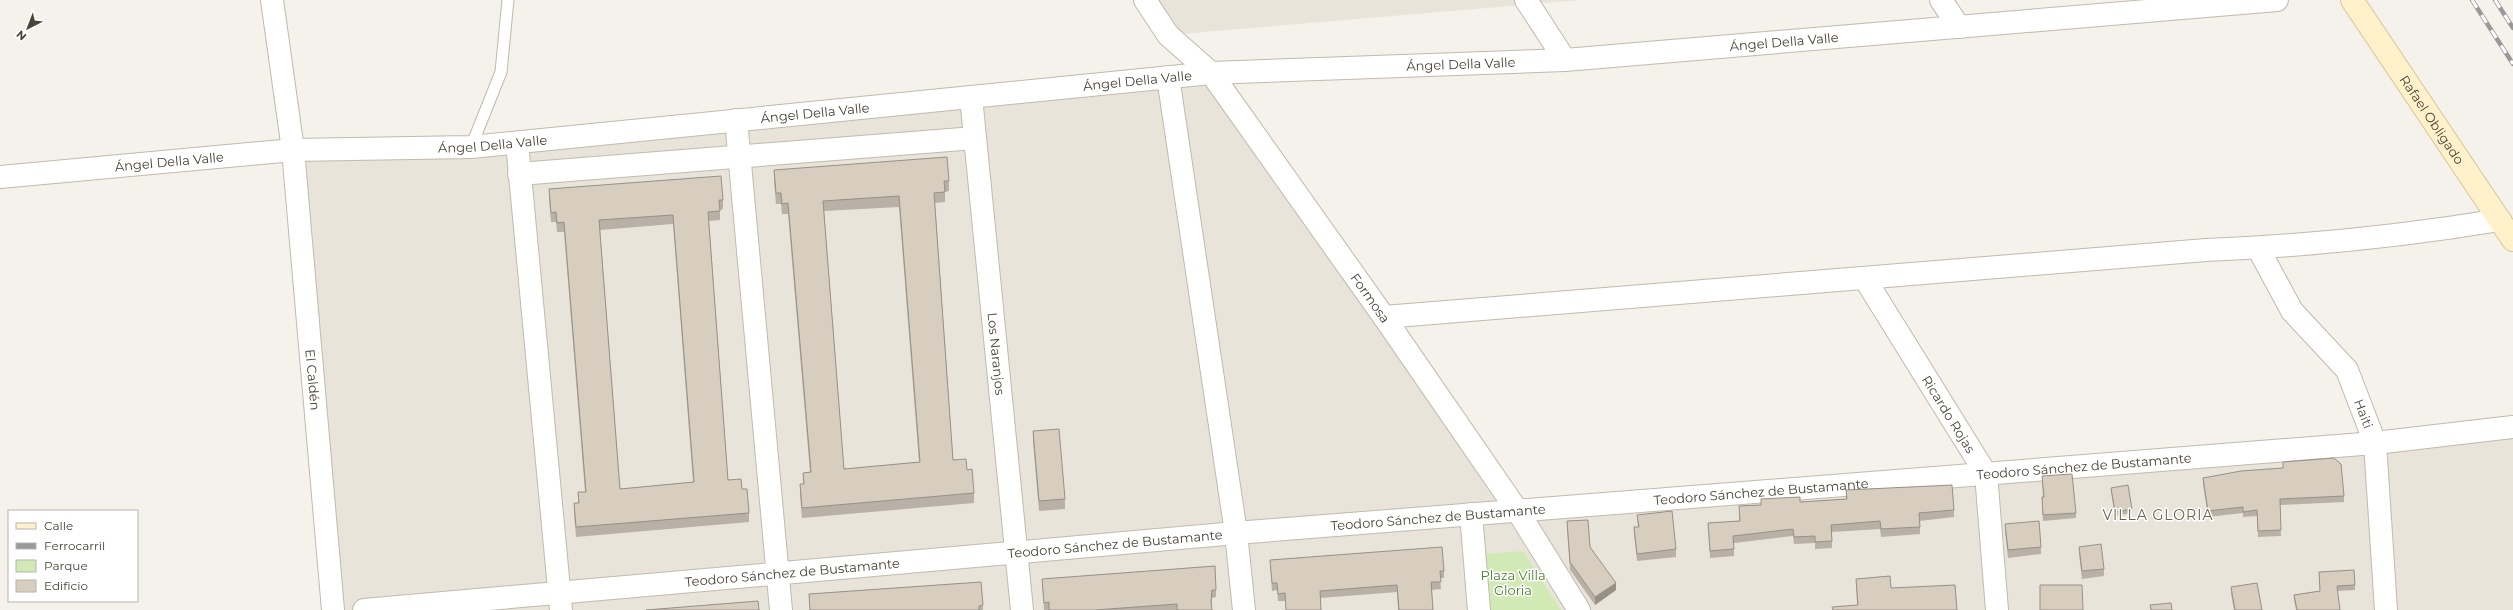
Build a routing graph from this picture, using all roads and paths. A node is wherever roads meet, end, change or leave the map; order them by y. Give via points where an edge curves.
1 (272, 0) edge
2 (508, 0) edge
3 (1145, 0) edge
4 (1526, 0) edge
5 (1941, 0) edge
6 (2277, 0) edge
7 (2352, 0) edge
8 (1958, 27) junction
9 (1565, 60) junction
10 (1211, 73) junction
11 (1168, 77) junction
12 (971, 97) junction
13 (736, 120) junction
14 (975, 138) junction
15 (517, 143) junction
16 (471, 147) junction
17 (293, 150) junction
18 (740, 156) junction
19 (520, 174) junction
20 (0, 177) edge
21 (2500, 220) junction
22 (2513, 240) edge
23 (2258, 248) junction
24 (1865, 279) junction
25 (1384, 317) junction
26 (2513, 427) edge
27 (2375, 443) junction
28 (1986, 474) junction
29 (1517, 510) junction
30 (1471, 514) junction
31 (1236, 533) junction
32 (1017, 554) junction
33 (778, 574) junction
34 (560, 602) edge
35 (333, 610) edge
36 (364, 610) edge
37 (781, 610) edge
38 (1022, 610) edge
39 (1244, 610) edge
40 (1479, 610) edge
41 (1579, 610) edge
42 (1997, 610) edge
43 (2386, 610) edge

1 - 17 street, El Caldén
2 - 16 lane via 501,72
3 - 10 street, Formosa via 1168,35
4 - 9 street
5 - 8 street
6 - 8 street, Ángel Della Valle
7 - 21 street, Rafael Obligado
8 - 9 street, Ángel Della Valle
9 - 10 street, Ángel Della Valle
10 - 11 street, Ángel Della Valle
10 - 25 street, Formosa
11 - 12 street, Ángel Della Valle
11 - 31 street
12 - 13 street, Ángel Della Valle
12 - 14 street, Los Naranjos
13 - 15 street, Ángel Della Valle
13 - 18 street
14 - 18 street
14 - 32 street, Los Naranjos
15 - 16 street, Ángel Della Valle
15 - 19 street
16 - 17 street, Ángel Della Valle
17 - 20 street, Ángel Della Valle
17 - 35 street, El Caldén
18 - 19 street
18 - 33 street
19 - 34 street
21 - 22 street, Rafael Obligado
21 - 23 street via 2443,229
23 - 24 street via 2206,250
23 - 27 street, Haiti via 2292,311 2347,370
24 - 25 street
24 - 28 street, Ricardo Rojas
25 - 29 street, Formosa
26 - 27 street, Teodoro Sánchez de Bustamante
27 - 28 street, Teodoro Sánchez de Bustamante
27 - 43 street, Haiti
28 - 29 street, Teodoro Sánchez de Bustamante
28 - 42 street, Ricardo Rojas
29 - 30 street, Teodoro Sánchez de Bustamante
29 - 41 street, Formosa
30 - 31 street, Teodoro Sánchez de Bustamante
30 - 40 street
31 - 32 street, Teodoro Sánchez de Bustamante
31 - 39 street
32 - 33 street, Teodoro Sánchez de Bustamante
32 - 38 street, Los Naranjos
33 - 34 street, Teodoro Sánchez de Bustamante
33 - 37 street
34 - 36 street, Teodoro Sánchez de Bustamante

